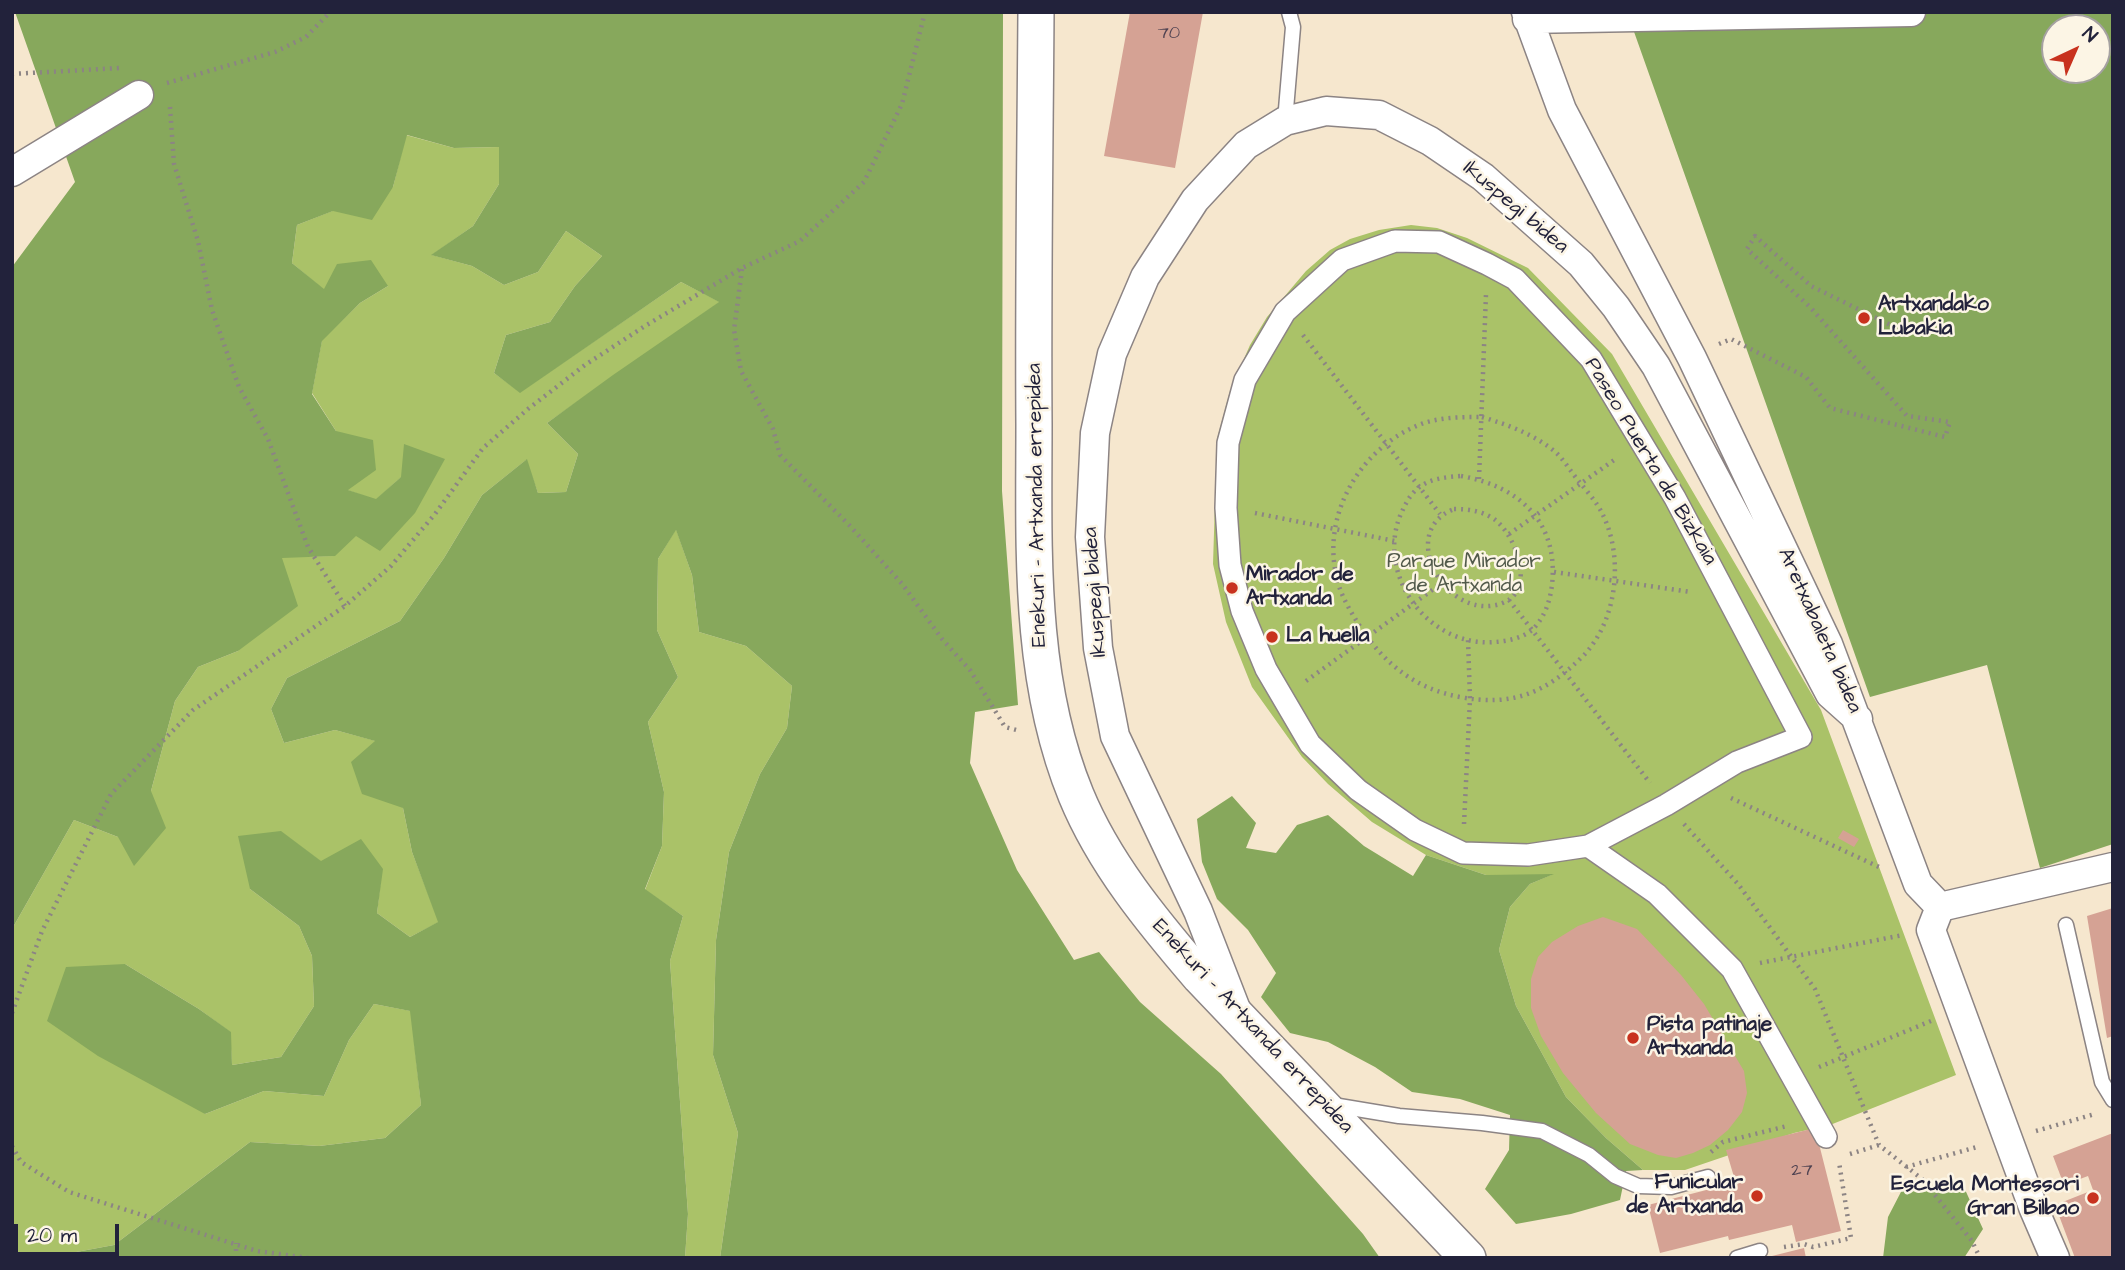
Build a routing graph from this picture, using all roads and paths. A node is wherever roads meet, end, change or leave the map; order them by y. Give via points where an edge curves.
1 (330, 12) edge
2 (925, 12) edge
3 (1037, 12) edge
4 (1289, 12) edge
5 (1911, 12) edge
6 (1526, 16) edge
7 (124, 68) dead end
8 (12, 74) edge
9 (170, 82) junction
10 (149, 86) joint
11 (1284, 121) junction
12 (12, 173) edge
13 (1487, 264) junction
14 (742, 268) junction
15 (1285, 312) junction
16 (1908, 333) dead end
17 (1731, 339) dead end
18 (1482, 417) junction
19 (1641, 441) junction
20 (1386, 443) junction
21 (1479, 479) junction
22 (1581, 484) junction
23 (1420, 486) junction
24 (1226, 508) junction
25 (1440, 514) junction
26 (1535, 516) junction
27 (1335, 529) junction
28 (1509, 534) junction
29 (1395, 541) junction
30 (1554, 572) junction
31 (1615, 580) junction
32 (1442, 583) junction
33 (1728, 597) junction
34 (1510, 600) junction
35 (1413, 604) junction
36 (345, 607) junction
37 (1532, 630) junction
38 (1367, 637) junction
39 (1468, 640) junction
40 (1566, 673) junction
41 (1282, 697) junction
42 (1470, 699) junction
43 (1858, 719) junction
44 (1026, 733) dead end
45 (1696, 787) junction
46 (1666, 805) junction
47 (1588, 846) junction
48 (1463, 853) junction
49 (2113, 867) edge
50 (1918, 884) junction
51 (1935, 919) junction
52 (2066, 925) dead end
53 (1791, 956) junction
54 (1959, 1010) junction
55 (12, 1013) edge
56 (1240, 1018) junction
57 (1843, 1056) junction
58 (2113, 1101) edge
59 (1321, 1103) junction
60 (2096, 1114) dead end
61 (2049, 1127) dead end
62 (1821, 1128) joint
63 (12, 1146) edge
64 (1977, 1147) dead end
65 (1838, 1158) dead end
66 (1906, 1167) junction
67 (1708, 1177) joint
68 (236, 1244) junction
69 (1760, 1251) joint
70 (236, 1258) edge
71 (308, 1258) edge
72 (1468, 1258) edge
73 (1737, 1258) edge
74 (1980, 1258) edge
75 (2055, 1258) edge

1 - 9 path via 306,37 275,52
2 - 14 path via 902,104 864,182 800,240
3 - 56 street, Enekuri - Artxanda errepidea via 1035,585 1054,729 1076,794 1107,858 1163,934
4 - 11 lane via 1293,27
5 - 6 street, Aretxabaleta bidea
6 - 43 street, Aretxabaleta bidea via 1562,110 1692,358 1828,644
7 - 8 path
9 - 10 path
9 - 36 path via 174,164 198,241 212,310 239,387 268,439 308,547
10 - 12 street
11 - 43 street, Ikuspegi bidea via 1326,111 1379,115 1430,141 1483,177 1581,264 1656,366 1830,694
11 - 56 street, Ikuspegi bidea via 1245,145 1195,200 1145,276 1112,354 1095,433 1090,537 1098,648 1115,736 1198,911
13 - 15 street, Paseo Puerta de Bizkaia via 1439,242 1395,241 1342,260
13 - 18 path
13 - 19 street, Paseo Puerta de Bizkaia via 1515,279 1591,359
14 - 36 path via 585,365 483,448 391,566
14 - 44 path via 734,330 741,371 773,429 780,455 903,585 970,670 1005,727
15 - 20 path
15 - 24 street, Paseo Puerta de Bizkaia via 1245,380 1228,443
16 - 17 path via 1811,286 1755,236 1747,249 1810,307 1906,416 1950,422 1945,437 1830,408 1806,377
18 - 20 path via 1448,418 1415,426
18 - 21 path
18 - 22 path via 1521,429 1555,452
19 - 22 path
19 - 33 street, Paseo Puerta de Bizkaia
20 - 23 path
20 - 27 path via 1355,477
21 - 23 path via 1439,478
21 - 26 path via 1503,487
22 - 26 path
22 - 31 path via 1602,512 1614,545
23 - 25 path
23 - 29 path via 1406,502
24 - 27 path
24 - 41 street, Paseo Puerta de Bizkaia via 1230,565 1242,611
25 - 28 path via 1454,509 1483,513
25 - 32 path via 1429,541 1431,563
26 - 28 path
26 - 30 path via 1546,534
27 - 29 path
27 - 38 path via 1334,568 1346,605
28 - 34 path via 1521,573
29 - 35 path via 1396,565
30 - 31 path
30 - 37 path via 1544,615
31 - 33 path
31 - 40 path via 1608,616 1591,648
32 - 34 path via 1453,594 1480,605 1496,606
32 - 35 path
33 - 45 street, Paseo Puerta de Bizkaia via 1801,737 1737,762
34 - 37 path
35 - 38 path
35 - 39 path via 1447,633
36 - 55 path via 193,710 111,794 42,931
37 - 39 path via 1512,640
37 - 40 path
38 - 41 path
38 - 42 path via 1411,680 1439,693
39 - 42 path
40 - 42 path via 1536,692 1504,701
40 - 46 path
41 - 48 street, Paseo Puerta de Bizkaia via 1310,744 1357,790 1415,830
42 - 48 path
43 - 50 street, Aretxabaleta bidea
45 - 46 street, Paseo Puerta de Bizkaia
45 - 50 path via 1732,798
46 - 47 street, Paseo Puerta de Bizkaia
46 - 53 path via 1738,884
47 - 48 street, Paseo Puerta de Bizkaia via 1528,855
47 - 62 street via 1657,894 1732,969
49 - 51 street
50 - 51 street, Aretxabaleta bidea
51 - 53 path
51 - 54 street, Aretxabaleta bidea
52 - 58 lane via 2102,1082
53 - 57 path via 1815,989
54 - 57 path
54 - 75 street, Aretxabaleta bidea
56 - 59 street, Enekuri - Artxanda errepidea
57 - 66 path via 1879,1144
59 - 67 lane via 1542,1131 1638,1186 1671,1187
59 - 72 street, Enekuri - Artxanda errepidea
60 - 61 path
62 - 67 path via 1723,1142 1708,1154
63 - 68 path via 22,1162 69,1192
64 - 66 path
65 - 69 path via 1851,1238 1813,1247 1804,1244
66 - 74 path via 1922,1179 1972,1241
68 - 70 path
68 - 71 path
69 - 73 lane

